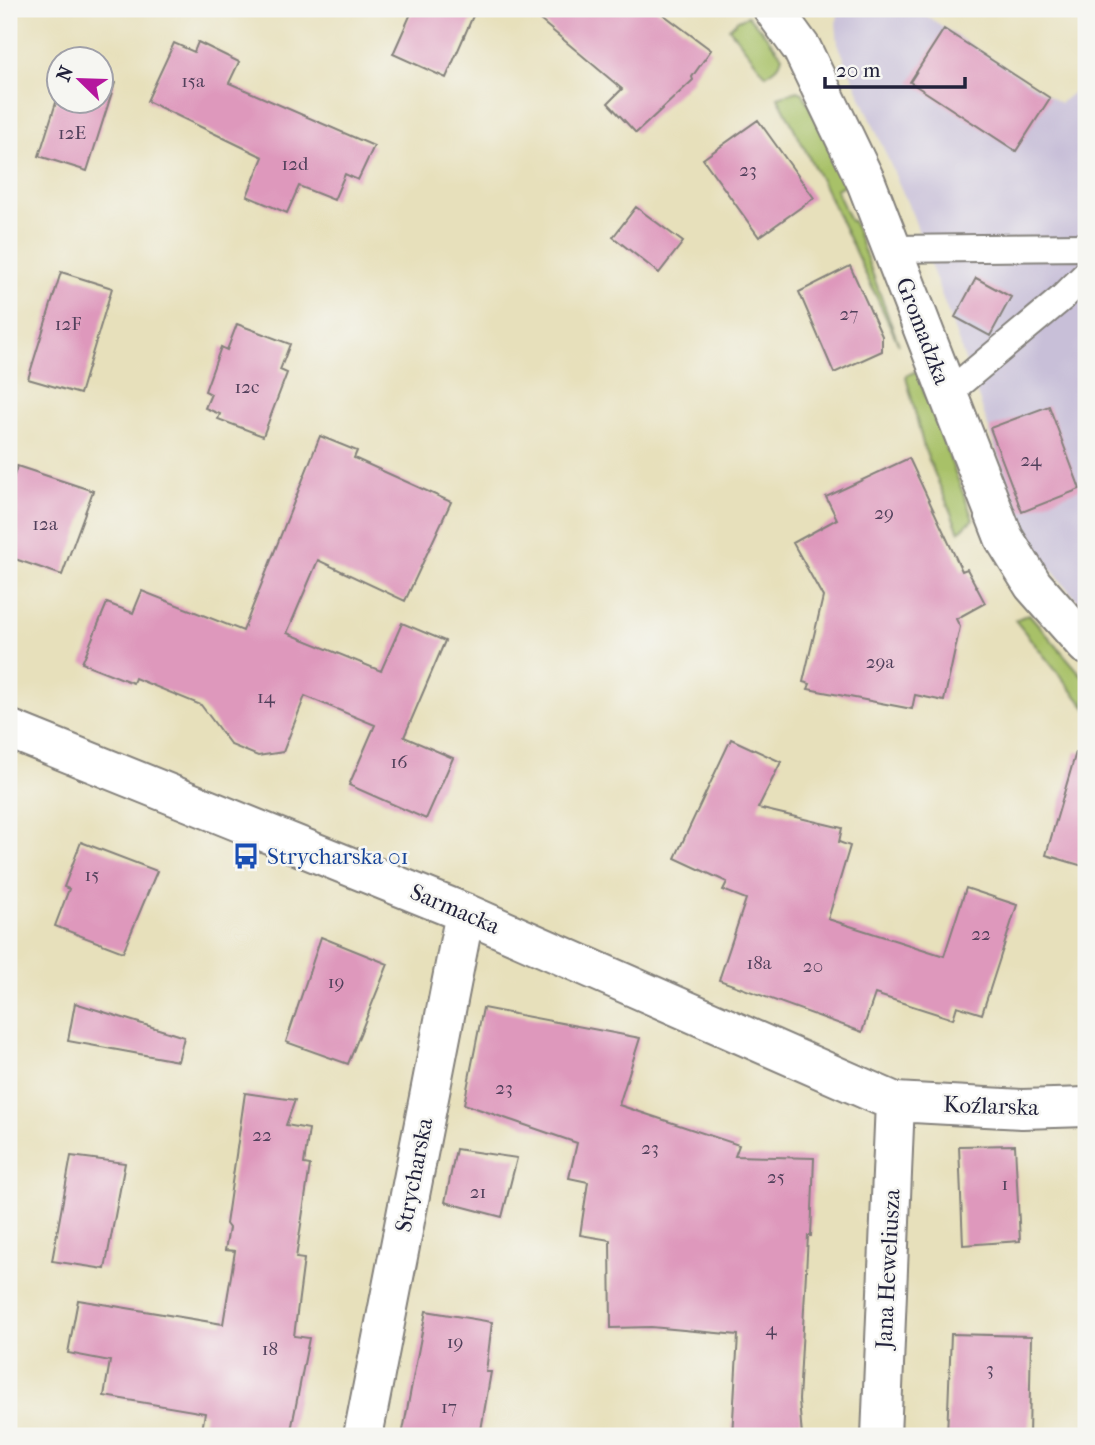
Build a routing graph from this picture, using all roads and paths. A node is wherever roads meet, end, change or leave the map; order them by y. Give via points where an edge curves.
1 (781, 12) edge
2 (1086, 247) edge
3 (892, 249) junction
4 (1086, 274) edge
5 (947, 394) junction
6 (1086, 645) edge
7 (9, 729) edge
8 (465, 913) junction
9 (895, 1102) junction
10 (1086, 1107) edge
11 (363, 1436) edge
12 (881, 1436) edge

1 - 3 street, Gromadzka via 820,83
2 - 3 lane
3 - 5 street, Gromadzka
4 - 5 lane
5 - 6 street, Gromadzka via 1004,538 1033,585
7 - 8 street, Sarmacka
8 - 9 street, Sarmacka
8 - 11 street, Strycharska
9 - 10 street, Koźlarska via 1022,1109
9 - 12 street, Jana Heweliusza

